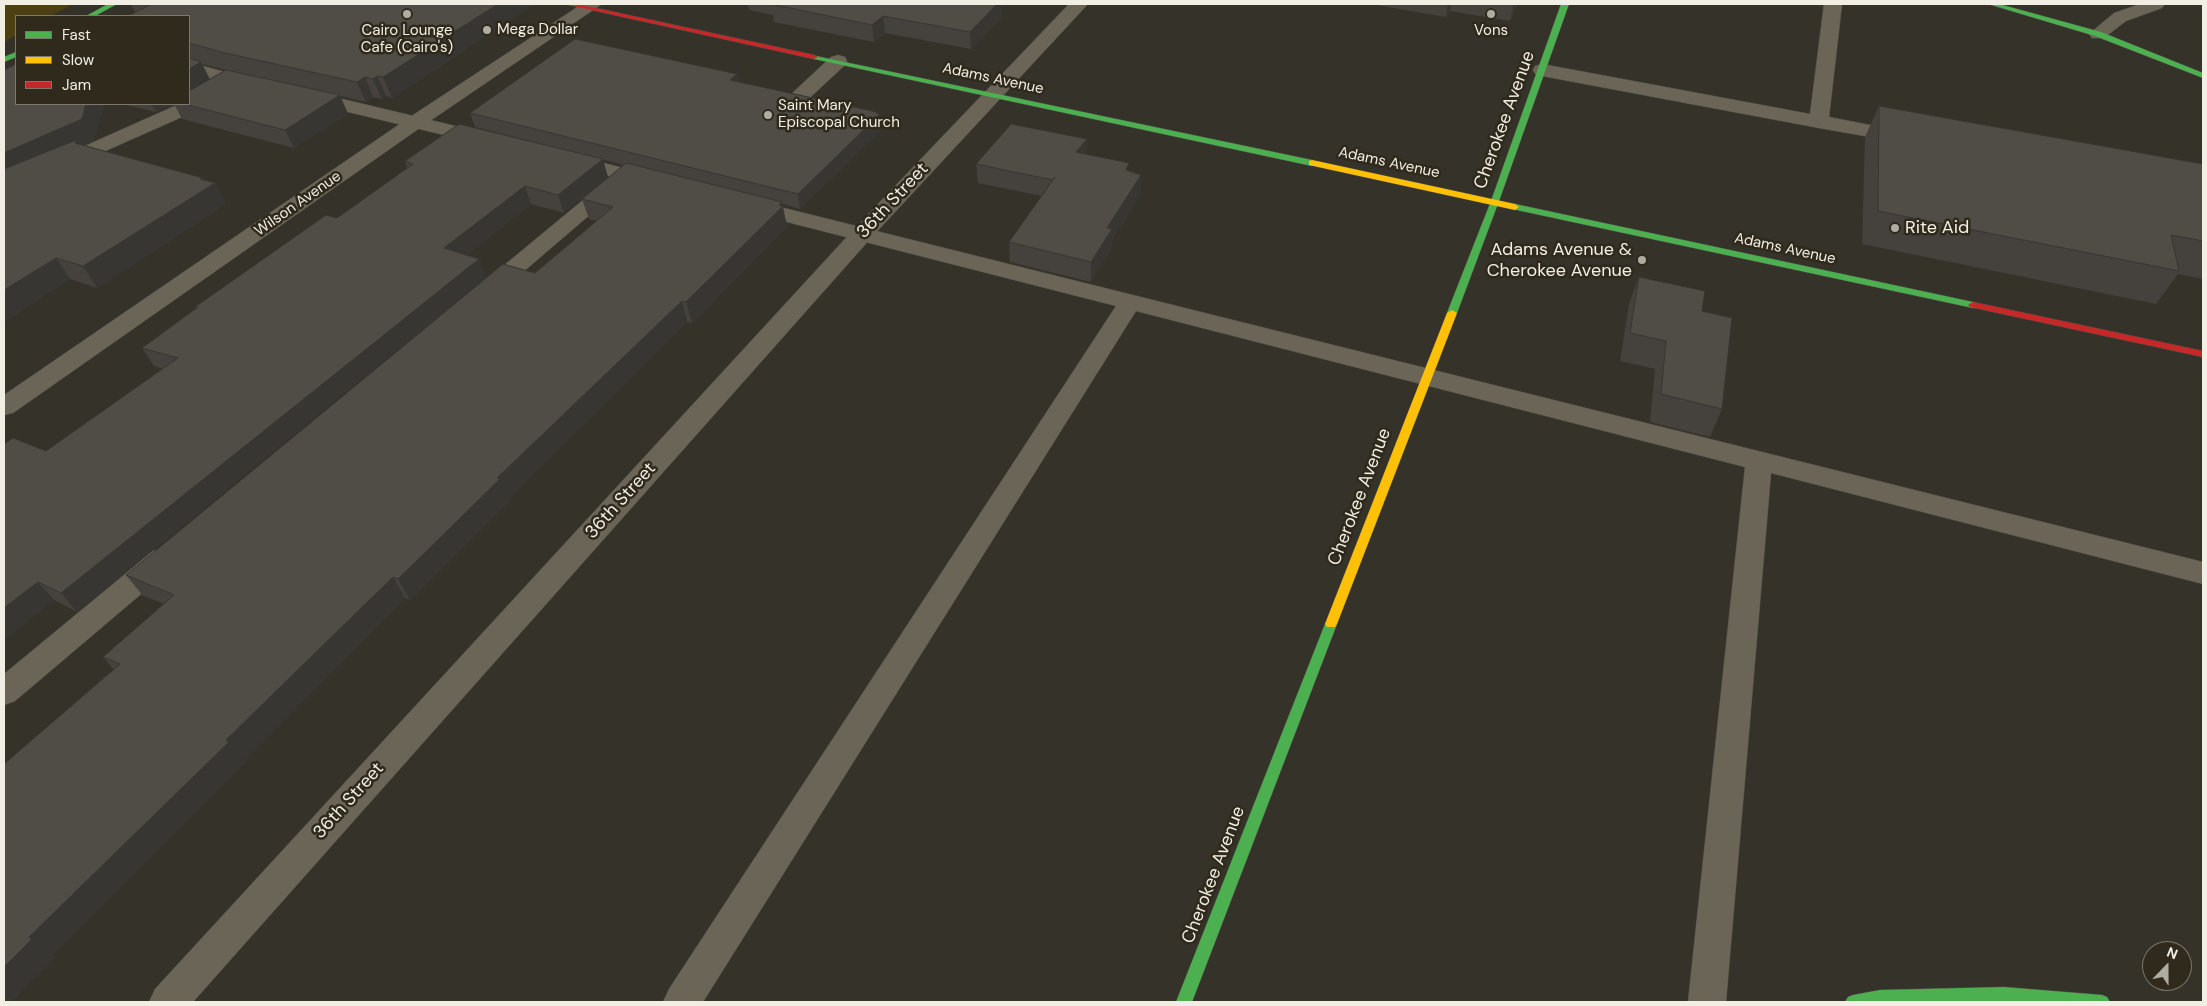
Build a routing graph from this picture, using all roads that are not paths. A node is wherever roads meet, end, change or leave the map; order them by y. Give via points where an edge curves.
1 (113, 4) edge
2 (1079, 4) edge
3 (1565, 4) edge
4 (1833, 4) edge
5 (1992, 4) edge
6 (2156, 4) edge
7 (583, 5) edge
8 (92, 15) edge
9 (2098, 34) junction
10 (838, 61) junction
11 (190, 68) edge
12 (1542, 70) junction
13 (2203, 76) edge
14 (290, 93) edge
15 (992, 94) junction
16 (795, 100) edge
17 (417, 121) junction
18 (1819, 122) junction
19 (1925, 141) edge
20 (512, 146) edge
21 (550, 155) edge
22 (626, 175) junction
23 (673, 186) edge
24 (4, 190) edge
25 (730, 200) edge
26 (1495, 201) junction
27 (863, 233) junction
28 (1130, 302) junction
29 (464, 309) edge
30 (2203, 354) edge
31 (1426, 376) junction
32 (4, 407) edge
33 (1759, 462) junction
34 (180, 545) edge
35 (2203, 573) edge
36 (4, 692) edge
37 (1871, 1000) edge
38 (168, 1002) edge
39 (682, 1002) edge
40 (1184, 1002) edge
41 (1707, 1002) edge
42 (2102, 1002) edge

1 - 8 main road
2 - 15 street, 36th Street
3 - 12 main road, Cherokee Avenue
4 - 18 street
5 - 9 main road
6 - 9 street via 2120,17
7 - 10 main road, Adams Avenue
7 - 17 street, Wilson Avenue
9 - 13 main road
10 - 15 main road, Adams Avenue
10 - 16 street
11 - 24 street via 242,82
12 - 18 street
12 - 26 main road, Cherokee Avenue
14 - 17 street
15 - 26 main road, Adams Avenue
15 - 27 street, 36th Street
17 - 20 street
17 - 32 street, Wilson Avenue
18 - 19 street
21 - 22 street
22 - 23 street
22 - 29 street
25 - 27 street
26 - 30 main road, Adams Avenue
26 - 31 main road, Cherokee Avenue
27 - 28 street
27 - 38 street, 36th Street
28 - 31 street
28 - 39 street
31 - 33 street
31 - 40 main road, Cherokee Avenue
33 - 35 street
33 - 41 street
34 - 36 street
37 - 42 main road via 2004,994

